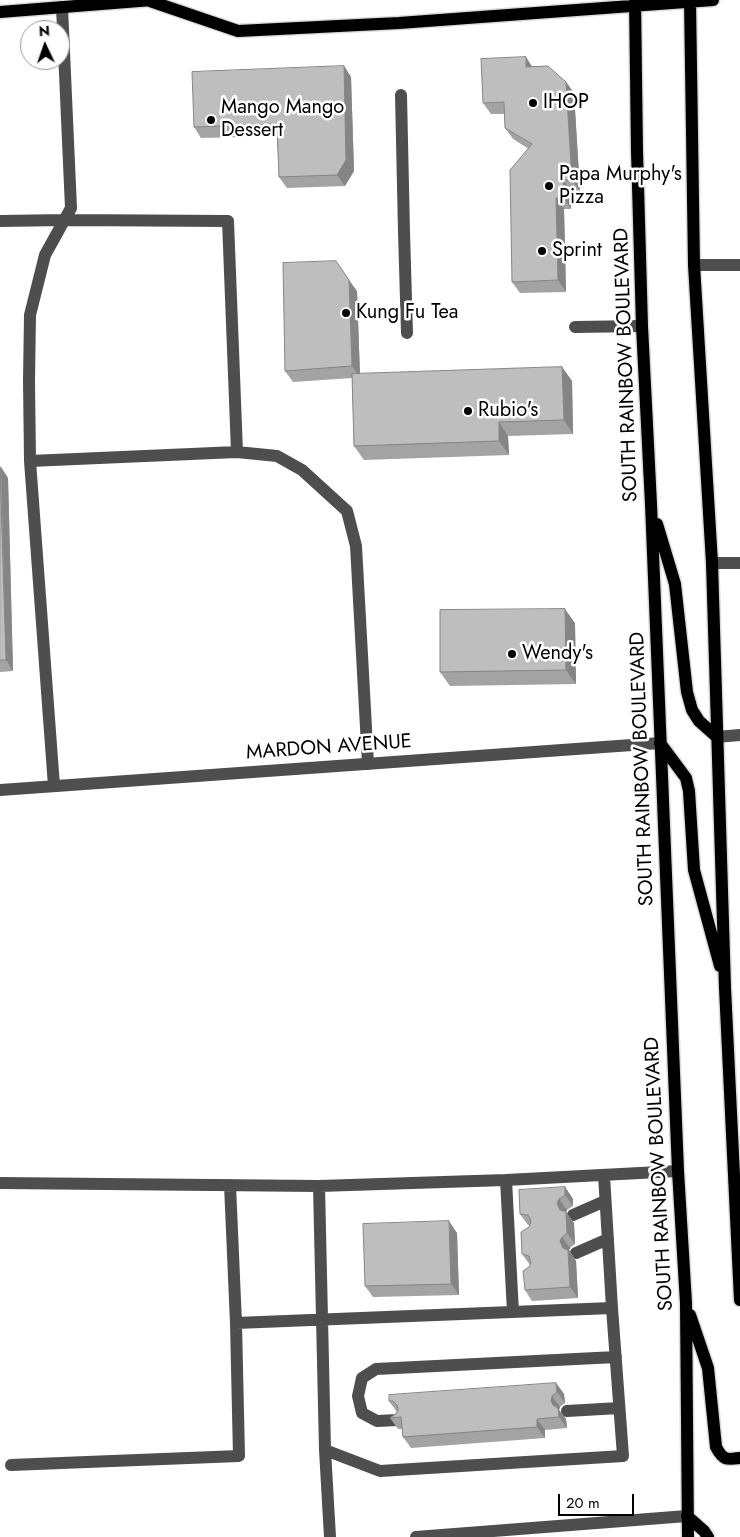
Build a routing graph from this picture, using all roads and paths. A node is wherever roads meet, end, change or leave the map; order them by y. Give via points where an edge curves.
1 (151, 0) edge
2 (713, 0) edge
3 (690, 1) edge
4 (635, 3) edge
5 (62, 7) junction
6 (0, 12) edge
7 (402, 94) dead end
8 (64, 220) junction
9 (0, 221) edge
10 (694, 265) junction
11 (740, 265) edge
12 (642, 326) junction
13 (575, 327) dead end
14 (408, 333) dead end
15 (237, 452) junction
16 (30, 461) junction
17 (651, 504) junction
18 (712, 563) junction
19 (740, 563) edge
20 (740, 735) edge
21 (717, 738) junction
22 (660, 743) junction
23 (368, 764) junction
24 (54, 786) junction
25 (0, 790) edge
26 (726, 988) junction
27 (678, 1171) junction
28 (604, 1175) junction
29 (506, 1180) junction
30 (0, 1183) edge
31 (230, 1185) junction
32 (319, 1186) junction
33 (606, 1201) junction
34 (573, 1215) dead end
35 (524, 1236) edge
36 (608, 1239) junction
37 (509, 1242) junction
38 (576, 1253) dead end
39 (525, 1276) edge
40 (511, 1281) junction
41 (740, 1300) edge
42 (686, 1303) junction
43 (612, 1308) junction
44 (513, 1312) junction
45 (322, 1320) junction
46 (236, 1323) junction
47 (616, 1357) junction
48 (619, 1408) junction
49 (567, 1411) dead end
50 (398, 1420) edge
51 (325, 1450) junction
52 (740, 1458) edge
53 (11, 1465) dead end
54 (687, 1516) junction
55 (465, 1535) edge
56 (330, 1537) edge
57 (416, 1537) edge
58 (688, 1537) edge
59 (708, 1537) edge

1 - 4 main road via 238,31 399,23
1 - 5 main road
2 - 3 main road
3 - 4 main road
3 - 10 main road
4 - 12 main road, SOUTH RAINBOW BOULEVARD
5 - 6 main road
5 - 8 street via 71,208
7 - 14 street
8 - 9 street
8 - 15 street via 228,221
8 - 16 street via 45,255 30,314
10 - 11 street
10 - 18 main road
12 - 13 street
12 - 17 main road, SOUTH RAINBOW BOULEVARD
15 - 16 street
15 - 23 street via 277,456 302,470 347,511 356,546
16 - 24 street
17 - 21 main road via 675,584 687,692 692,710
17 - 22 main road, SOUTH RAINBOW BOULEVARD
18 - 19 street
18 - 21 main road
20 - 21 street
21 - 26 main road
22 - 23 street, MARDON AVENUE
22 - 26 main road via 688,785 694,870
22 - 27 main road, SOUTH RAINBOW BOULEVARD
23 - 24 street, MARDON AVENUE
24 - 25 street, MARDON AVENUE
26 - 41 main road
27 - 28 street
27 - 42 main road, SOUTH RAINBOW BOULEVARD
28 - 29 street
28 - 33 street
29 - 32 street
29 - 37 street
30 - 31 street
31 - 32 street
31 - 46 street
32 - 45 street
33 - 34 street
33 - 36 street
35 - 37 street
36 - 38 street
36 - 43 street
37 - 40 street
39 - 40 street
40 - 44 street
42 - 52 main road via 708,1368 716,1447 728,1460
42 - 54 main road, SOUTH RAINBOW BOULEVARD
43 - 44 street
43 - 47 street
44 - 45 street
45 - 46 street
45 - 51 street
46 - 53 street via 239,1456
47 - 48 street
47 - 50 street via 376,1369 362,1378 358,1396 362,1413 377,1421
48 - 49 street
48 - 51 street via 623,1456 380,1471
51 - 56 street
54 - 55 street
54 - 58 main road, SOUTH RAINBOW BOULEVARD
54 - 59 main road
55 - 57 street

